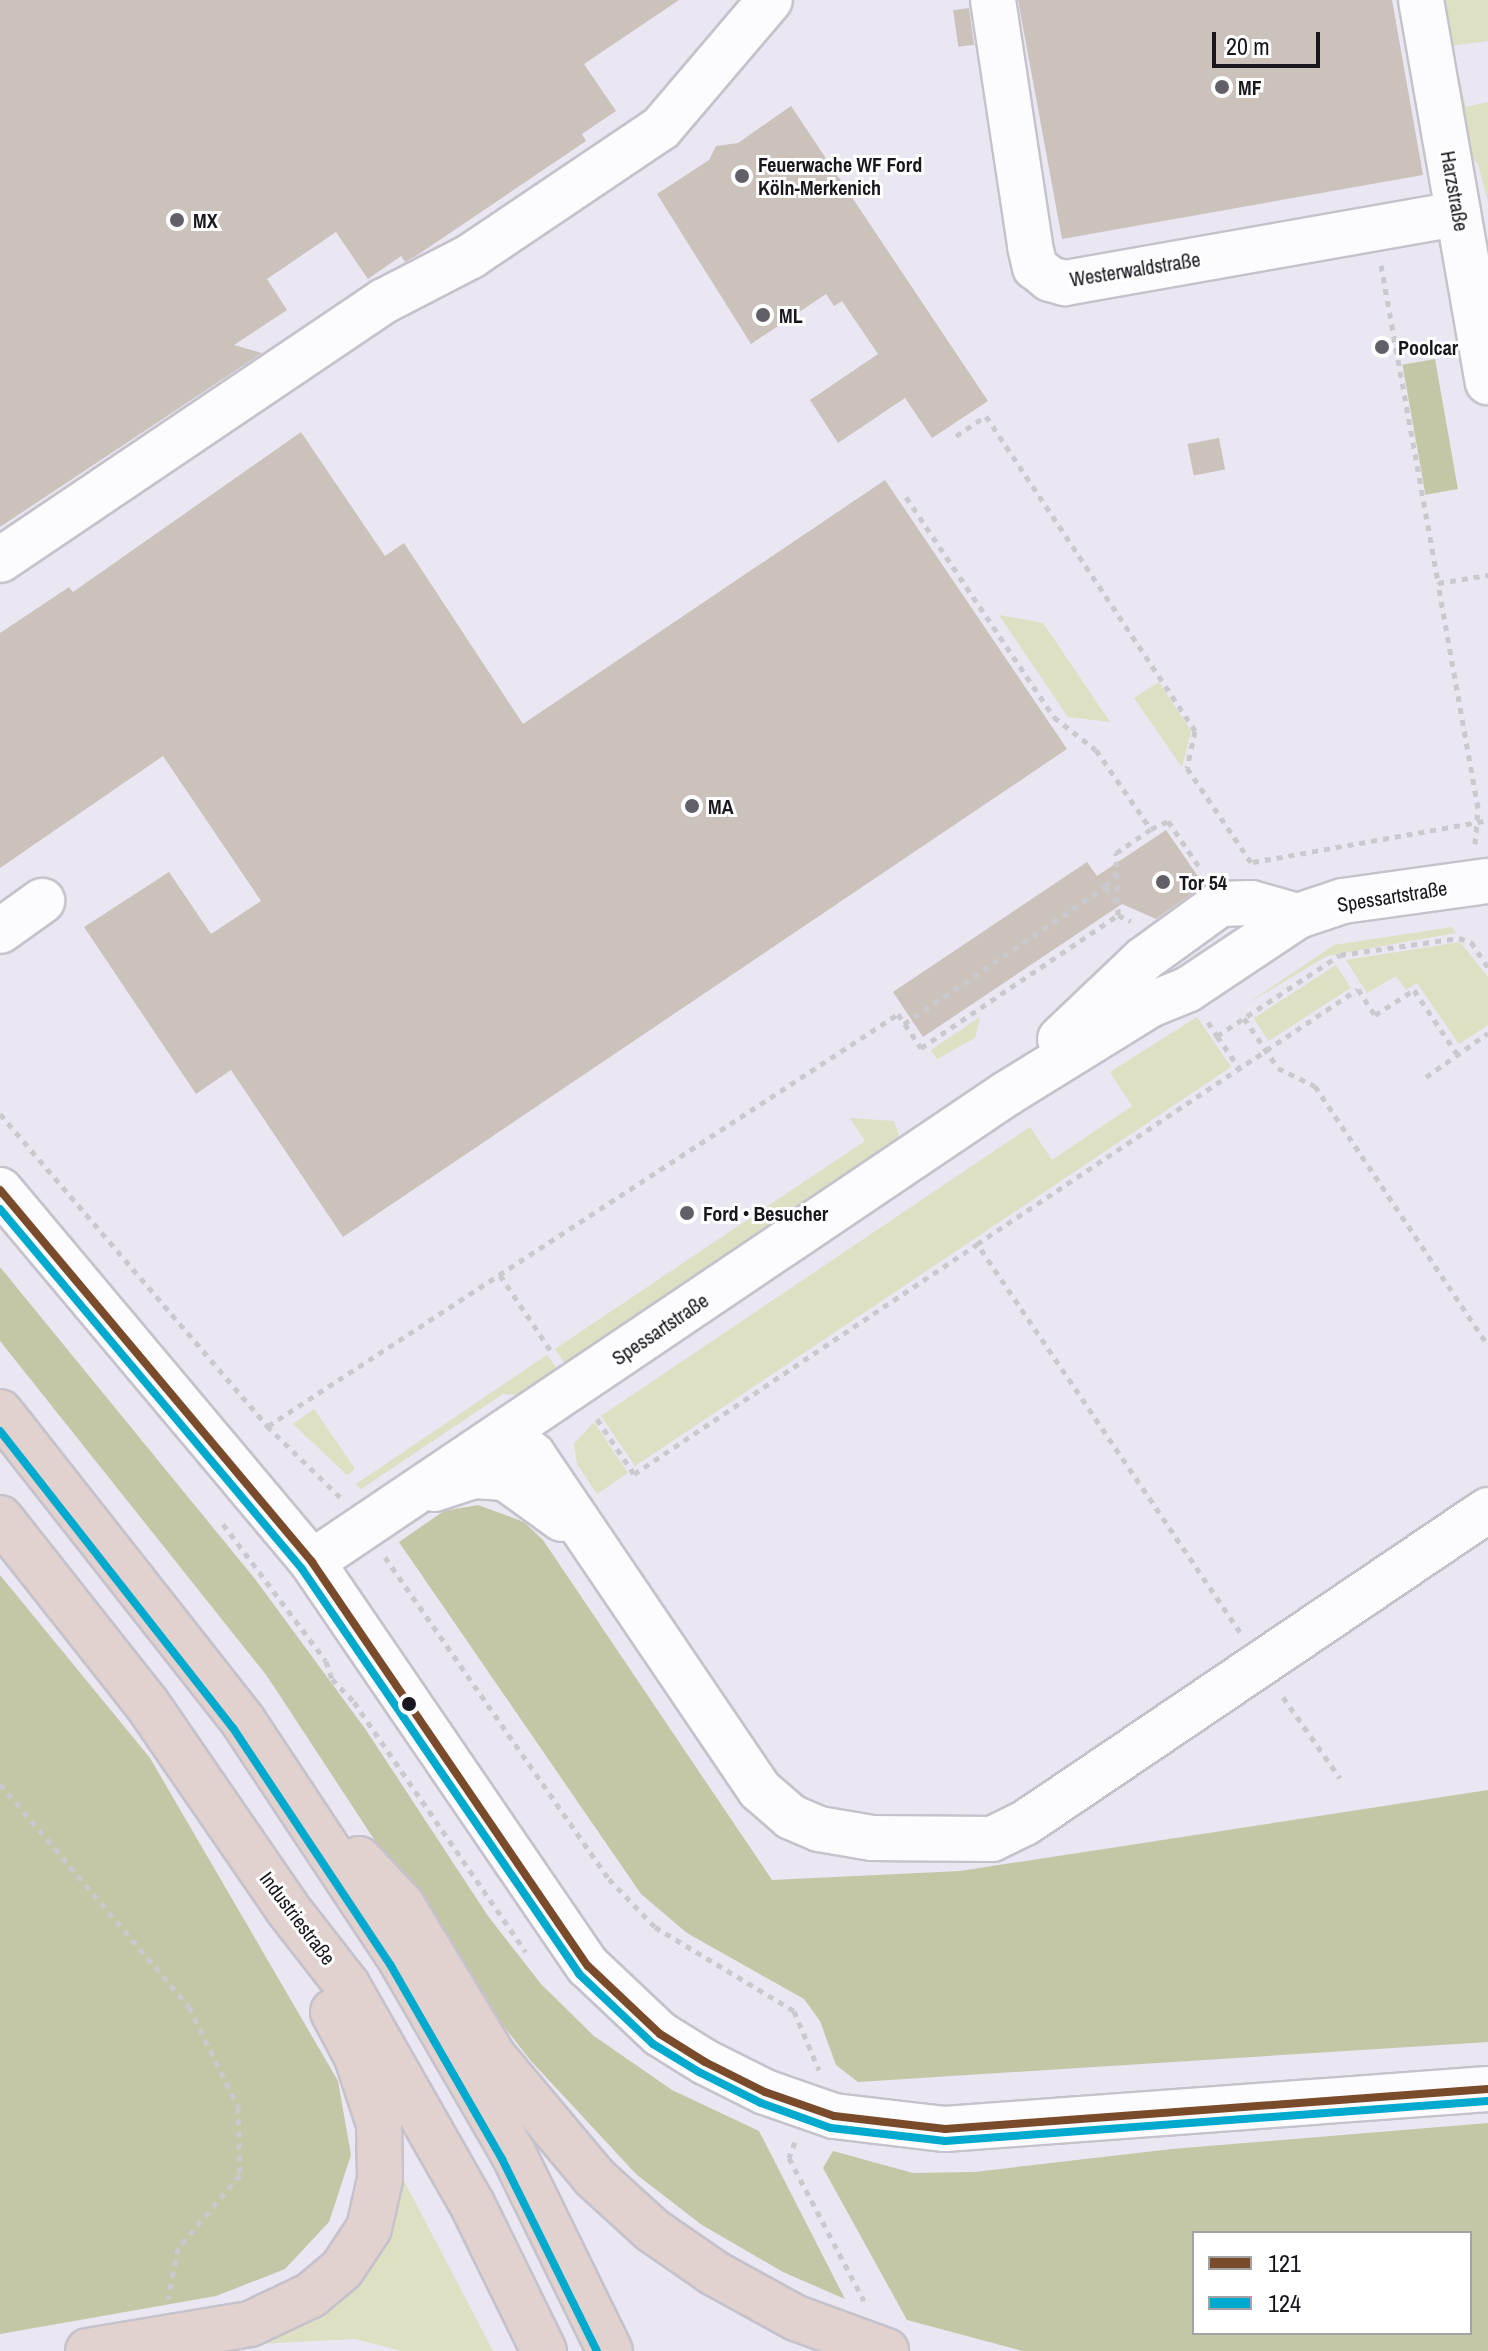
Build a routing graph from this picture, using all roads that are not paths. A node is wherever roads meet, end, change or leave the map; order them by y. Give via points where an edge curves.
1 (770, 0) edge
2 (993, 0) edge
3 (1421, 0) edge
4 (1458, 214) junction
5 (1488, 382) edge
6 (0, 560) edge
7 (1484, 882) edge
8 (42, 901) dead end
9 (0, 931) edge
10 (0, 1190) edge
11 (0, 1412) edge
12 (482, 1448) junction
13 (410, 1497) junction
14 (1488, 1510) edge
15 (0, 1518) edge
16 (597, 1549) junction
17 (312, 1562) junction
18 (301, 1807) junction
19 (287, 1908) junction
20 (1488, 2089) edge
21 (873, 2347) edge
22 (88, 2351) edge
23 (544, 2351) edge
24 (610, 2351) edge

1 - 6 street via 661,128 471,256 384,301
2 - 4 street, Westerwaldstraße via 1030,246 1035,267 1050,279 1065,283
3 - 4 street, Harzstraße
4 - 5 street, Harzstraße
7 - 12 street, Spessartstraße via 1343,901 1298,916 1251,903 1220,904 1144,959 1006,1094
8 - 9 street
10 - 17 street
11 - 18 highway via 143,1589
12 - 13 street, Spessartstraße
12 - 16 street via 519,1444 533,1455
13 - 16 street via 474,1476 505,1478 528,1490
13 - 17 street, Spessartstraße
14 - 16 street via 1025,1823 992,1839 886,1838 819,1829 791,1817 760,1790
15 - 19 highway, Industriestraße via 147,1704
17 - 20 street via 588,1966 660,2034 765,2092 815,2094 885,2126 945,2129
18 - 21 highway via 344,1842 402,1905 493,2056 594,2177 652,2230 714,2273 796,2318
18 - 24 highway via 467,2069
19 - 22 highway via 301,1951 357,2057 379,2124 380,2179 369,2228 342,2269 311,2295 250,2324
19 - 23 highway, Industriestraße via 347,1985 404,2080

